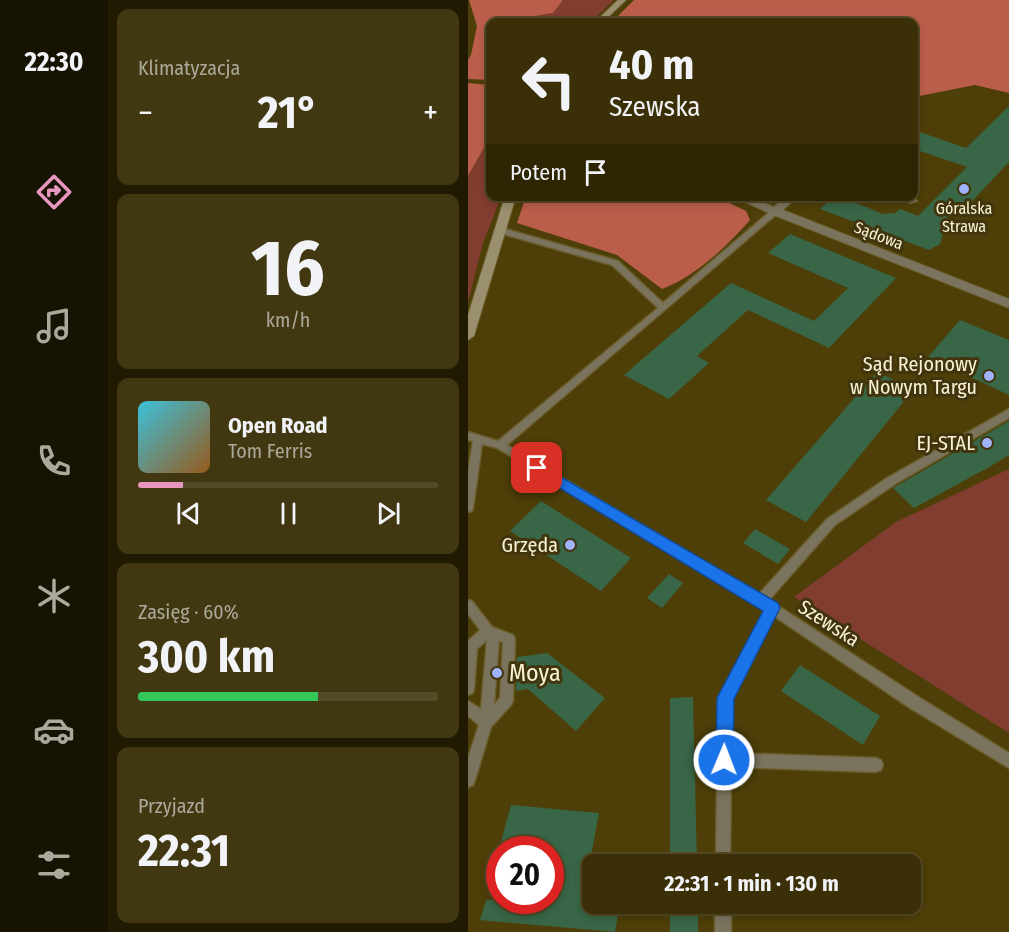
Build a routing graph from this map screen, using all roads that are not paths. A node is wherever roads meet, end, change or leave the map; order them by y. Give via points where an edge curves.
1 (622, 0) edge
2 (604, 18) edge
3 (509, 201) edge
4 (749, 201) edge
5 (787, 201) edge
6 (775, 212) junction
7 (499, 230) junction
8 (1009, 304) edge
9 (663, 308) junction
10 (468, 336) edge
11 (1009, 413) edge
12 (473, 438) edge
13 (500, 446) junction
14 (468, 508) edge
15 (468, 605) edge
16 (766, 605) junction
17 (488, 631) junction
18 (468, 689) edge
19 (468, 707) edge
20 (486, 723) junction
21 (724, 760) junction
22 (1009, 761) edge
23 (876, 765) dead end
24 (468, 780) edge
25 (723, 854) edge
26 (723, 914) edge
27 (723, 932) edge

1 - 2 main road
3 - 7 main road
4 - 6 street, Sądowa
5 - 6 street
6 - 8 street, Sądowa
6 - 9 lane
7 - 9 lane via 615,263
7 - 10 main road
9 - 13 lane
11 - 16 lane via 891,481 831,522
12 - 13 lane, Szewska
12 - 14 lane
13 - 16 lane, Szewska
15 - 17 lane
16 - 21 lane via 725,698
16 - 22 lane, Szewska
17 - 18 lane via 471,646
17 - 20 lane via 510,641 506,701
19 - 20 lane
20 - 24 lane
21 - 23 lane
21 - 25 lane
26 - 27 lane

